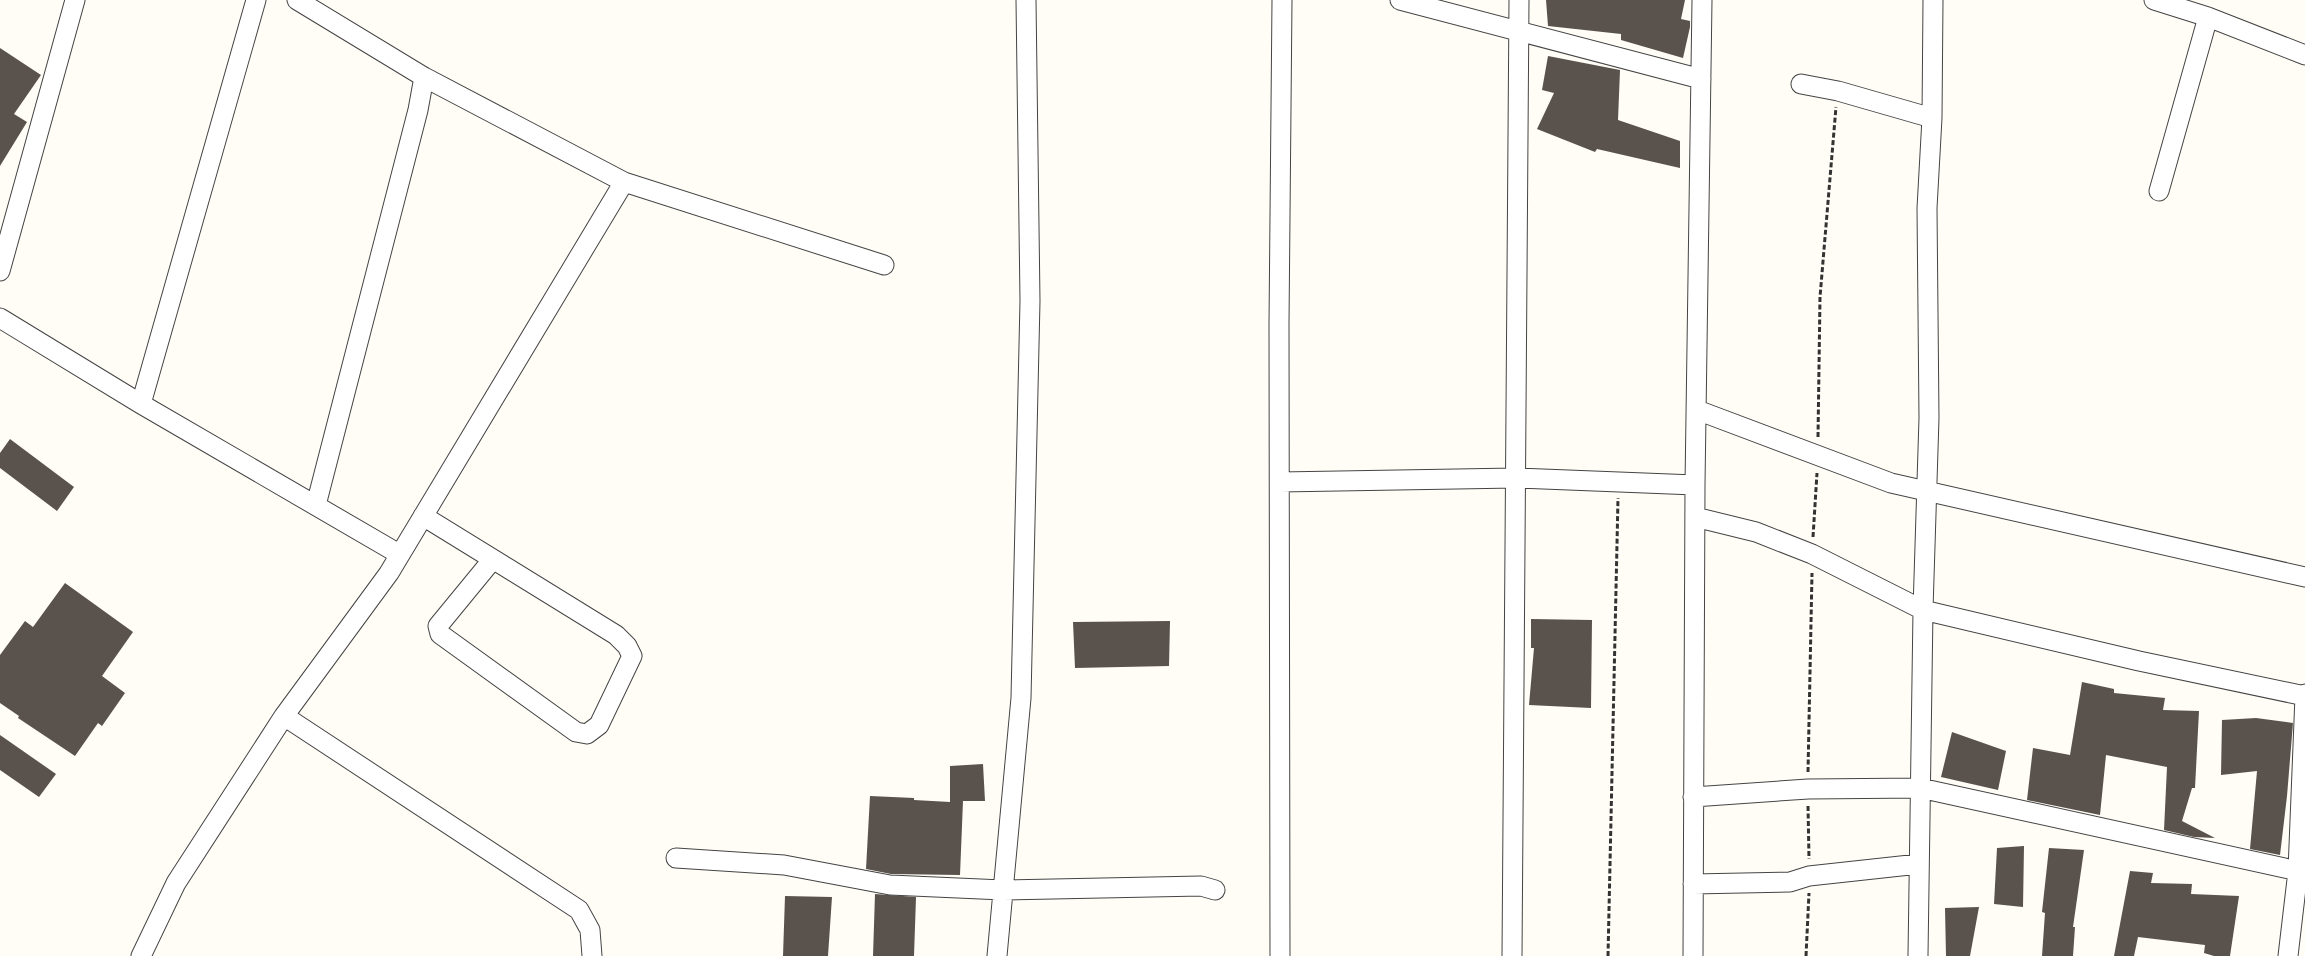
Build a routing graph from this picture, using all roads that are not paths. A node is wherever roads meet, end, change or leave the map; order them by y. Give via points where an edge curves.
1 (75, 0) edge
2 (256, 0) edge
3 (298, 0) edge
4 (1026, 0) edge
5 (1282, 0) edge
6 (1400, 0) edge
7 (1519, 0) edge
8 (1702, 0) edge
9 (1933, 0) edge
10 (2154, 0) edge
11 (319, 5) edge
12 (2208, 17) junction
13 (1518, 32) junction
14 (2305, 55) edge
15 (424, 77) junction
16 (1701, 79) junction
17 (1801, 84) dead end
18 (1932, 118) junction
19 (624, 182) junction
20 (2159, 192) dead end
21 (884, 266) dead end
22 (0, 271) edge
23 (0, 318) edge
24 (140, 404) junction
25 (1696, 410) junction
26 (1515, 478) junction
27 (1280, 482) junction
28 (1695, 485) junction
29 (1926, 490) junction
30 (316, 505) junction
31 (423, 516) junction
32 (1695, 517) junction
33 (400, 554) junction
34 (493, 559) junction
35 (2305, 576) edge
36 (1923, 610) junction
37 (2305, 695) edge
38 (284, 716) junction
39 (1920, 788) junction
40 (1694, 797) junction
41 (676, 858) dead end
42 (1919, 864) junction
43 (2298, 871) junction
44 (1693, 884) junction
45 (1003, 890) junction
46 (1215, 890) dead end
47 (141, 956) edge
48 (592, 956) edge
49 (997, 956) edge
50 (1280, 956) edge
51 (1512, 956) edge
52 (1693, 956) edge
53 (1918, 956) edge
54 (2288, 956) edge

1 - 22 street
2 - 24 street
3 - 11 street
4 - 45 street via 1030,301 1022,688
5 - 27 street
6 - 13 street
7 - 13 street
8 - 16 street
9 - 18 street
10 - 12 street
11 - 15 street
12 - 14 street
12 - 20 street
13 - 16 street
13 - 26 street
15 - 19 street
15 - 30 street
16 - 25 street
17 - 18 street via 1838,91
18 - 29 street via 1927,208
19 - 21 street
19 - 31 street
23 - 24 street
24 - 30 street
25 - 28 street
25 - 29 street via 1891,483
26 - 27 street
26 - 28 street
26 - 51 street
27 - 50 street
28 - 32 street
29 - 35 street
29 - 36 street
30 - 33 street
31 - 33 street
31 - 34 street
32 - 36 street via 1756,532 1812,554
32 - 40 street
33 - 38 street via 390,573
34 - 34 street via 627,646 632,656 599,725 588,734 576,732 440,634 438,626
36 - 37 street via 2139,661
36 - 39 street
37 - 43 street
38 - 47 street via 176,882
38 - 48 street via 579,910 590,930
39 - 40 street via 1808,789
39 - 42 street
39 - 43 street
40 - 44 street
41 - 45 street via 784,866 890,884
42 - 44 street via 1809,876 1790,882
42 - 53 street
43 - 54 street
44 - 52 street
45 - 46 street via 1201,886
45 - 49 street

